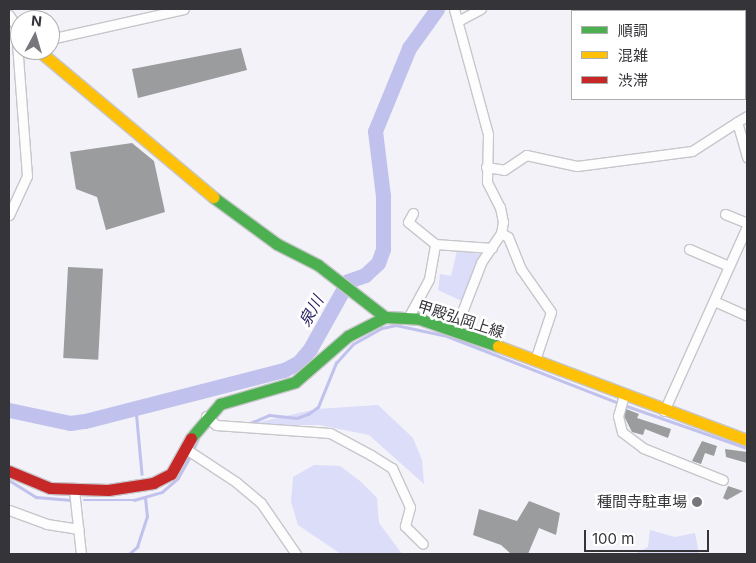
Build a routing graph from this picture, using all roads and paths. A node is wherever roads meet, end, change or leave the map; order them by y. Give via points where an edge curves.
1 (184, 9) edge
2 (454, 9) edge
3 (482, 9) edge
4 (458, 21) junction
5 (60, 37) edge
6 (16, 60) edge
7 (49, 60) edge
8 (747, 116) edge
9 (737, 122) junction
10 (747, 158) edge
11 (486, 167) junction
12 (413, 214) dead end
13 (725, 214) dead end
14 (9, 215) edge
15 (747, 224) edge
16 (501, 233) junction
17 (435, 244) junction
18 (492, 248) junction
19 (689, 249) dead end
20 (729, 266) junction
21 (714, 301) junction
22 (747, 316) edge
23 (385, 317) junction
24 (408, 318) junction
25 (455, 330) junction
26 (535, 360) junction
27 (623, 399) junction
28 (664, 411) junction
29 (206, 416) junction
30 (747, 440) edge
31 (191, 452) junction
32 (9, 471) edge
33 (723, 480) dead end
34 (74, 490) junction
35 (9, 510) edge
36 (79, 529) junction
37 (422, 544) dead end
38 (81, 554) edge
39 (296, 554) edge

1 - 5 street
2 - 4 street
3 - 4 street
4 - 11 street via 488,134
6 - 14 street via 27,176
7 - 23 main road via 148,146 229,210
8 - 9 street
9 - 10 street
9 - 11 street via 692,151 577,166 526,155 504,170
11 - 16 street via 487,182 500,206
12 - 17 street via 408,222
13 - 15 street
15 - 20 street
16 - 18 street
16 - 26 street via 508,237 521,269 551,312
17 - 18 street
17 - 24 street via 429,279
18 - 25 street via 482,263
19 - 20 street
20 - 21 street
21 - 22 street
21 - 28 street
23 - 24 main road, 甲殿弘岡上線
23 - 29 main road, 甲殿弘岡上線 via 348,336 312,371 295,382 220,404
24 - 25 main road, 甲殿弘岡上線
25 - 26 main road, 甲殿弘岡上線
26 - 27 main road, 甲殿弘岡上線
27 - 28 main road, 甲殿弘岡上線
27 - 33 street via 619,426 643,448
28 - 30 main road, 甲殿弘岡上線
29 - 31 main road, 甲殿弘岡上線
29 - 37 street via 216,425 330,434 353,444 392,468 410,507 406,526
31 - 34 main road, 甲殿弘岡上線 via 171,474 153,483
31 - 39 street via 261,503
32 - 34 main road, 甲殿弘岡上線 via 50,488
34 - 36 street
35 - 36 street via 47,524
36 - 38 street

